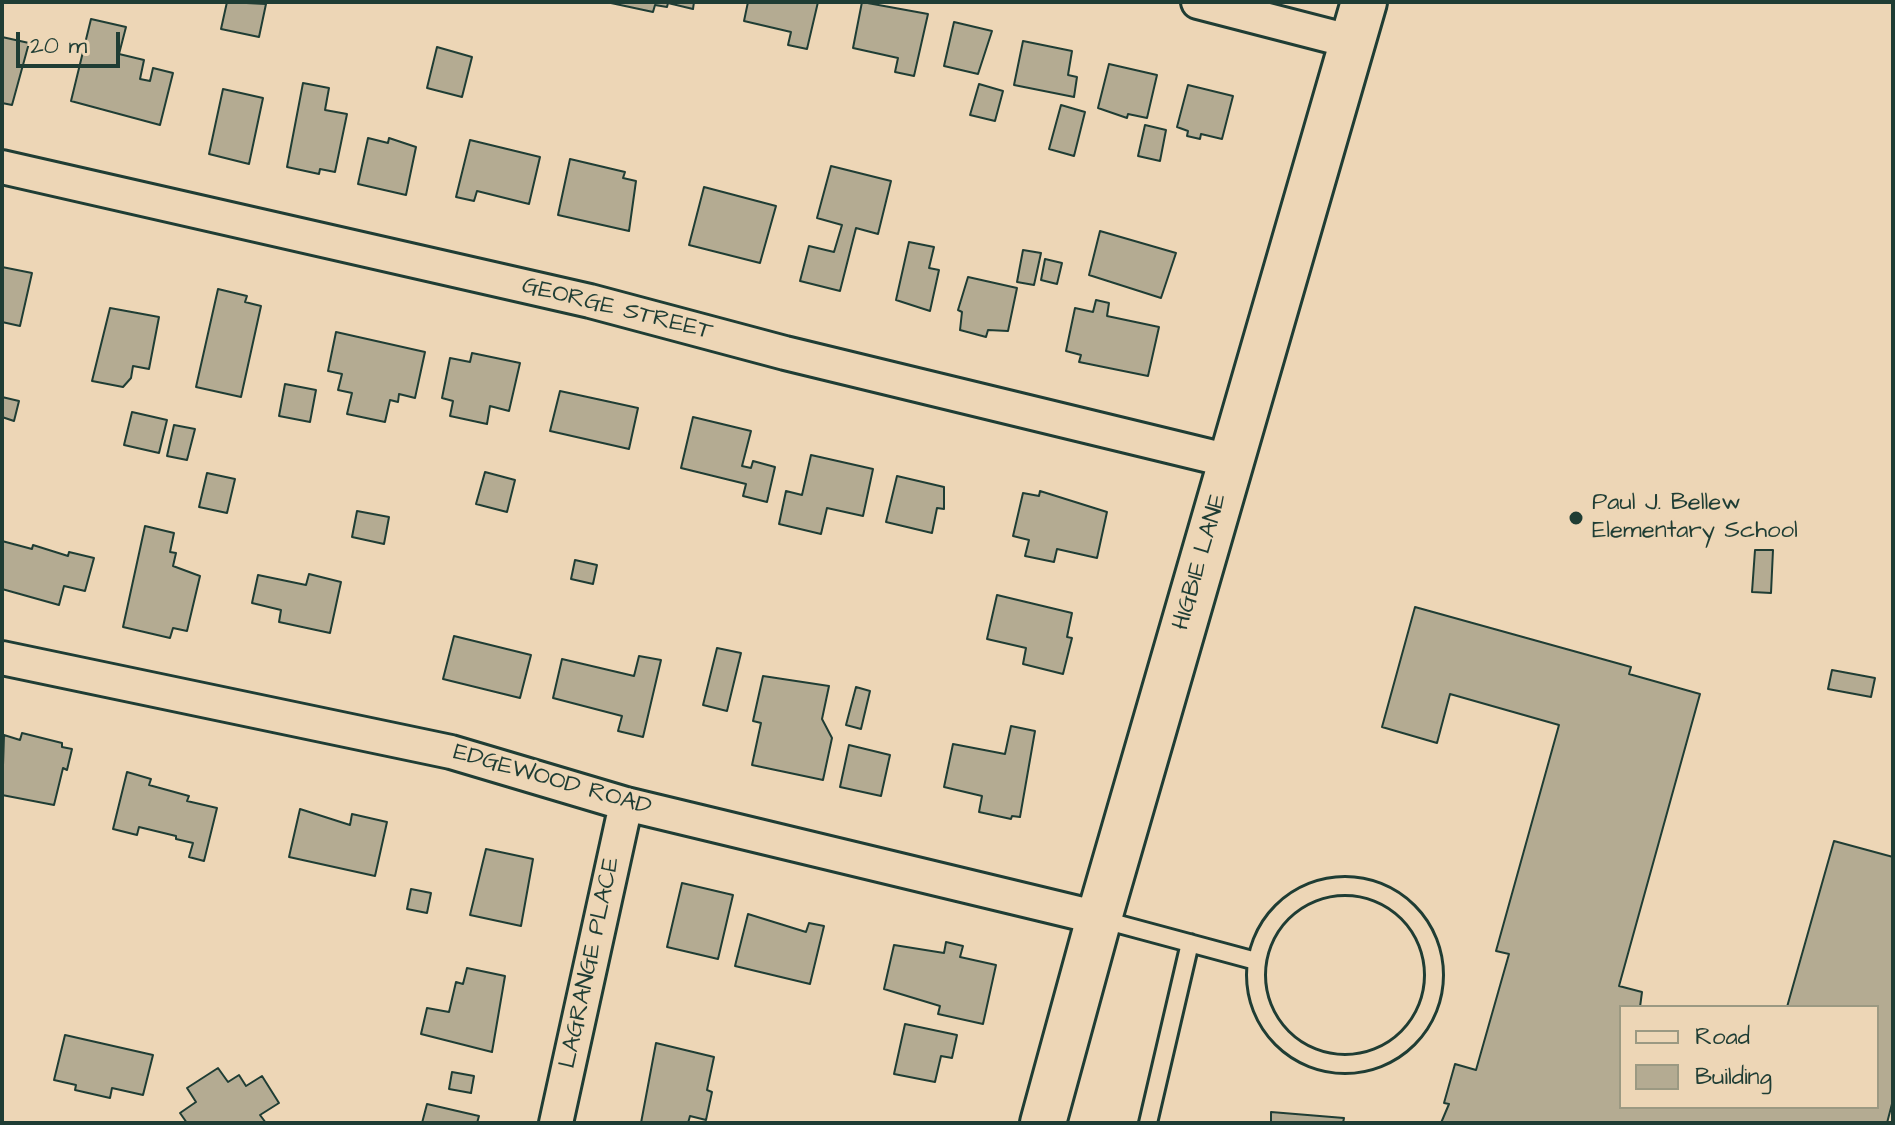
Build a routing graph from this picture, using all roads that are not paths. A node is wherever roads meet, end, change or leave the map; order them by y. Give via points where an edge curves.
1 (1198, 2) edge
2 (1358, 22) edge
3 (2, 167) edge
4 (1230, 461) junction
5 (2, 658) edge
6 (626, 804) junction
7 (1099, 918) junction
8 (1190, 943) junction
9 (1256, 961) junction
10 (556, 1123) edge
11 (1043, 1123) edge
12 (1148, 1123) edge

1 - 2 street
2 - 4 main road, HIGBIE LANE
3 - 4 street, GEORGE STREET via 590,301
4 - 7 main road, HIGBIE LANE
5 - 6 street, EDGEWOOD ROAD via 451,752
6 - 7 street, EDGEWOOD ROAD
6 - 10 street, LAGRANGE PLACE
7 - 8 lane
7 - 11 main road, HIGBIE LANE
8 - 9 lane
8 - 12 lane
9 - 9 lane via 1256,989 1265,1015 1304,1055 1331,1063 1359,1063 1386,1054 1409,1037 1425,1014 1433,988 1432,957 1421,928 1400,905 1373,891 1342,886 1312,892 1286,908 1266,931

